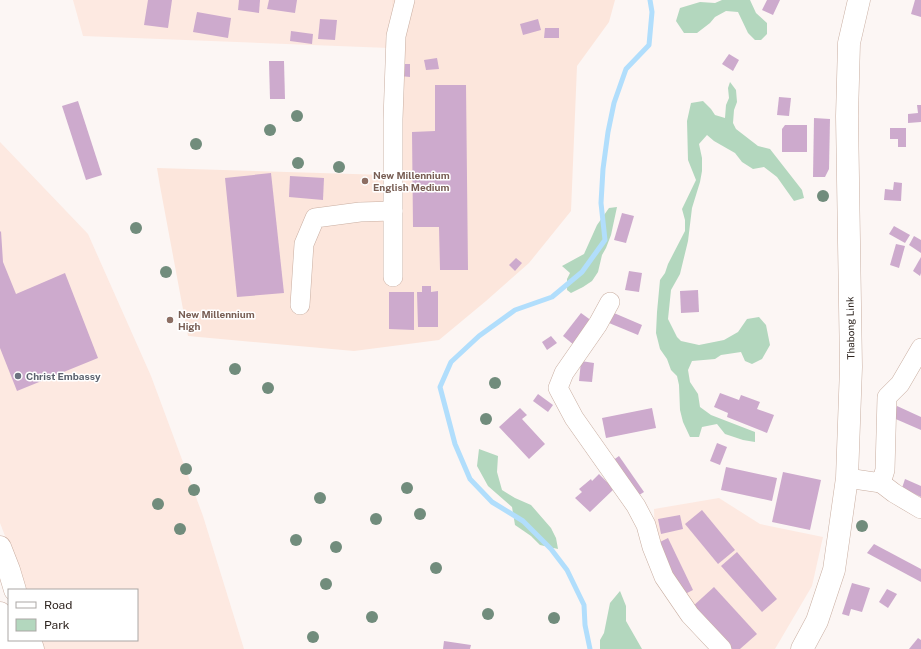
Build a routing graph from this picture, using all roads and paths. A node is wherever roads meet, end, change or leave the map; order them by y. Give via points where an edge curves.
1 (405, 0) edge
2 (859, 0) edge
3 (393, 211) junction
4 (393, 277) dead end
5 (610, 302) dead end
6 (300, 305) dead end
7 (921, 348) edge
8 (847, 478) junction
9 (881, 483) junction
10 (921, 509) edge
11 (0, 547) edge
12 (15, 589) edge
13 (0, 613) edge
14 (8, 639) edge
15 (722, 649) edge
16 (802, 649) edge

1 - 3 street via 396,36
2 - 8 main road, Thabong Link via 849,43 847,116 851,367
3 - 4 street
3 - 6 street via 315,218 304,244
5 - 15 street via 564,373 558,388 574,418 636,506 646,525 664,577 690,615
7 - 9 street via 900,384 887,397 885,470
8 - 9 street
8 - 16 main road, Thabong Link via 834,570 817,621
9 - 10 street via 894,494
11 - 12 main road
13 - 14 main road

